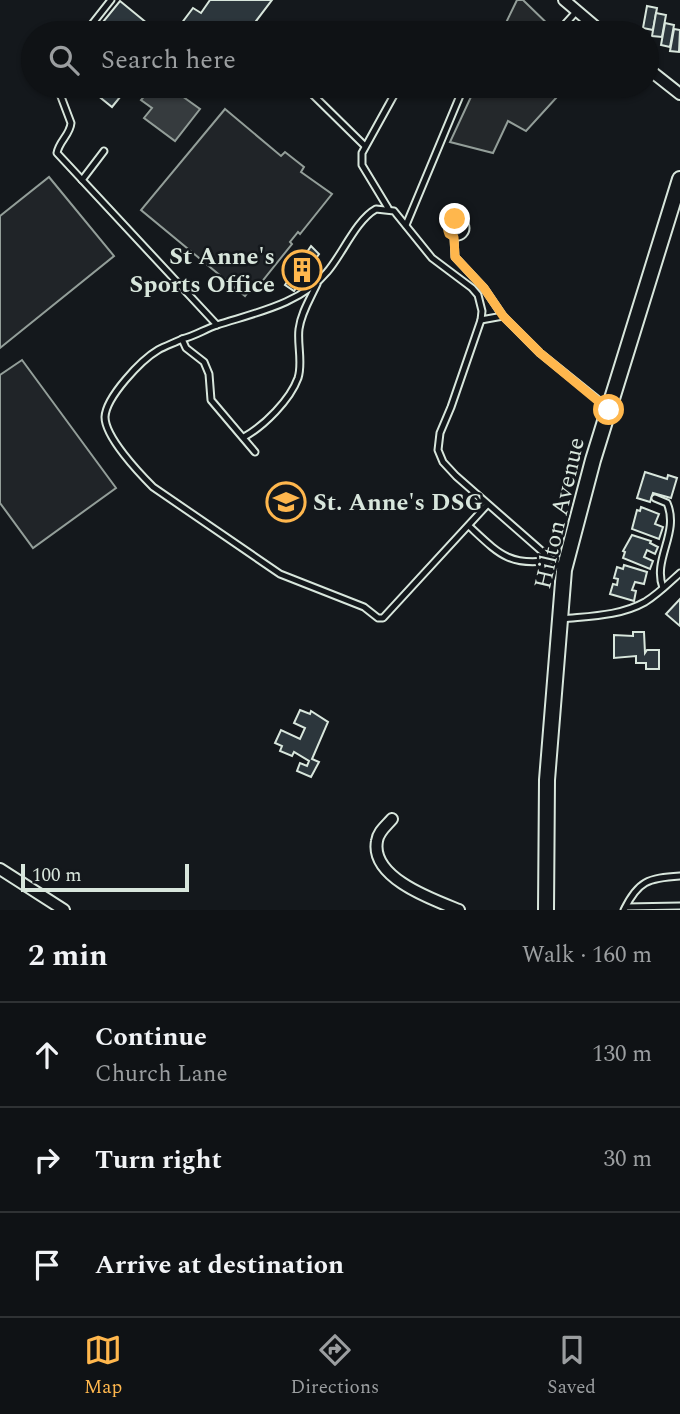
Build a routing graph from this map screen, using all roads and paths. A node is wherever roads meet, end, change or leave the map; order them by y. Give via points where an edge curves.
1 (111, 0) edge
2 (564, 0) edge
3 (576, 12) junction
4 (94, 21) edge
5 (568, 21) edge
6 (588, 21) edge
7 (659, 77) edge
8 (680, 94) edge
9 (62, 98) edge
10 (315, 98) edge
11 (393, 98) edge
12 (459, 98) edge
13 (365, 146) junction
14 (104, 150) dead end
15 (680, 179) edge
16 (82, 180) junction
17 (388, 208) junction
18 (406, 225) junction
19 (454, 237) dead end
20 (317, 284) junction
21 (503, 316) junction
22 (481, 320) junction
23 (217, 325) junction
24 (182, 339) junction
25 (609, 410) junction
26 (244, 437) junction
27 (255, 452) dead end
28 (655, 498) dead end
29 (488, 505) junction
30 (470, 527) junction
31 (558, 565) junction
32 (680, 573) edge
33 (663, 587) junction
34 (559, 619) junction
35 (392, 819) dead end
36 (0, 869) edge
37 (680, 876) edge
38 (680, 906) edge
39 (625, 909) edge
40 (64, 910) edge
41 (459, 910) edge
42 (546, 910) edge

1 - 4 lane
2 - 3 street
3 - 5 lane
3 - 6 street
7 - 8 street
9 - 16 lane via 71,128 57,153
10 - 13 lane
11 - 13 lane
12 - 18 lane
13 - 17 lane via 362,165
14 - 16 lane
15 - 25 street, Hilton Avenue
16 - 23 lane
17 - 18 lane
17 - 20 lane via 370,212
18 - 22 lane via 432,258 472,288 478,296
19 - 21 lane via 455,257
20 - 23 lane via 278,304
20 - 26 lane via 299,330 298,377 260,428
21 - 22 lane
21 - 25 lane
22 - 29 lane via 438,450 443,462
23 - 24 lane
24 - 26 lane via 204,362 211,400
24 - 30 lane via 156,351 113,394 105,418 111,436 153,487 280,574 383,618
25 - 31 street, Hilton Avenue
26 - 27 lane
28 - 33 lane via 667,503 673,520 659,571
29 - 30 lane
29 - 31 lane
30 - 31 lane via 510,560
31 - 34 street, Hilton Avenue
32 - 33 lane
33 - 34 lane via 632,608
34 - 42 street, Hilton Avenue via 547,780
35 - 41 street via 377,841 385,867 398,881
36 - 40 street
37 - 39 lane via 641,884
38 - 39 lane

